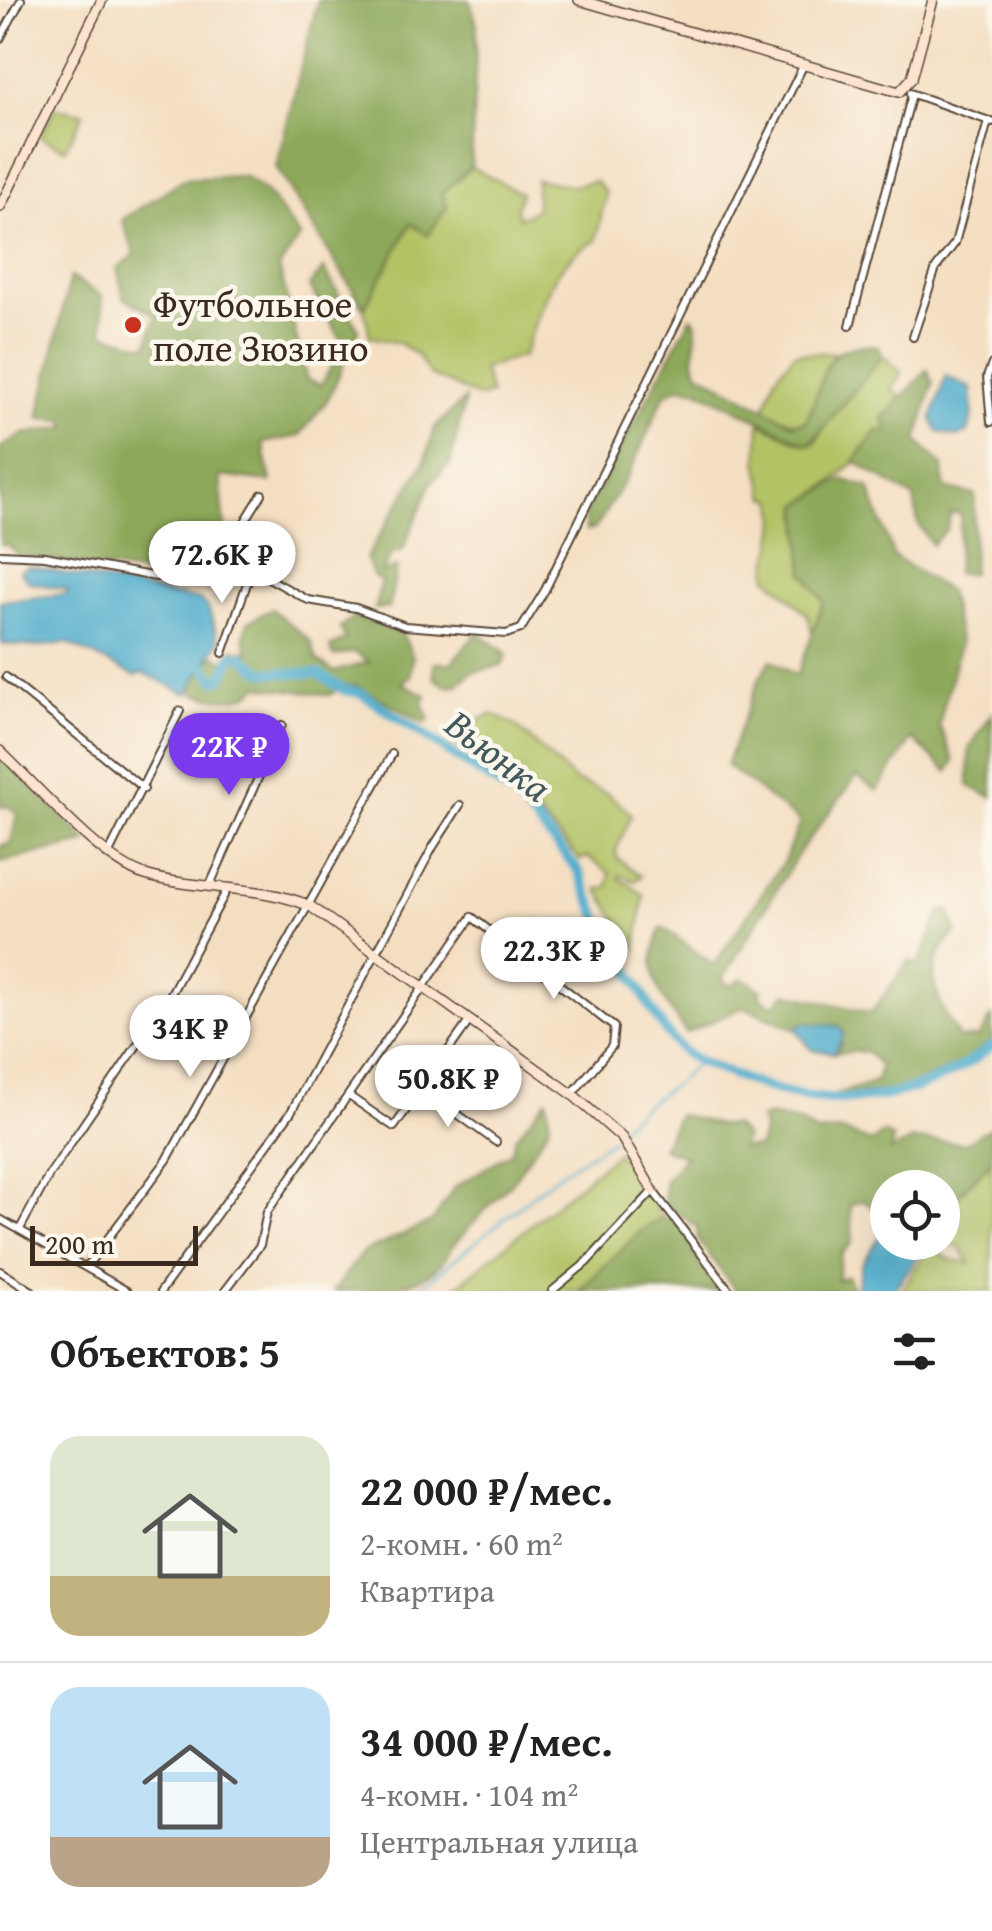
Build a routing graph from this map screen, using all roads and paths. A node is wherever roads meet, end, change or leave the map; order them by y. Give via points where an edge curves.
1 (21, 0) edge
2 (102, 0) edge
3 (579, 0) edge
4 (933, 0) edge
5 (0, 39) edge
6 (804, 64) junction
7 (909, 92) junction
8 (990, 122) edge
9 (0, 207) edge
10 (850, 326) dead end
11 (913, 337) dead end
12 (992, 364) edge
13 (991, 422) edge
14 (262, 494) dead end
15 (0, 554) edge
16 (222, 554) junction
17 (252, 569) junction
18 (223, 653) dead end
19 (6, 678) dead end
20 (180, 711) dead end
21 (282, 724) dead end
22 (0, 751) edge
23 (392, 754) dead end
24 (144, 788) junction
25 (460, 805) dead end
26 (108, 855) junction
27 (209, 887) junction
28 (226, 890) junction
29 (310, 906) junction
30 (376, 951) junction
31 (424, 984) junction
32 (471, 1019) junction
33 (422, 1088) junction
34 (572, 1094) junction
35 (349, 1096) junction
36 (496, 1142) dead end
37 (652, 1191) junction
38 (0, 1220) edge
39 (20, 1229) junction
40 (87, 1266) junction
41 (0, 1271) edge
42 (32, 1291) edge
43 (126, 1291) edge
44 (160, 1291) edge
45 (225, 1291) edge
46 (552, 1291) edge
47 (730, 1291) edge

1 - 5 street
2 - 9 street
3 - 6 street
4 - 7 street
6 - 7 street
6 - 17 street via 521,630 405,626 308,600
7 - 8 street
7 - 10 street
8 - 11 street via 956,243 936,268
12 - 13 street
14 - 16 street
15 - 16 street via 156,577
16 - 17 street via 233,552
17 - 18 street
19 - 24 street
20 - 24 street
21 - 27 street
22 - 26 street
23 - 29 street
24 - 26 street
25 - 30 street
26 - 27 street via 146,876
27 - 28 street
28 - 29 street
28 - 39 street via 167,1001
29 - 30 street
29 - 40 street via 167,1160
30 - 31 street
30 - 44 street via 291,1112
31 - 32 street
31 - 34 street via 472,917 614,1027 612,1046
31 - 35 street
32 - 33 street
32 - 34 street
33 - 35 street via 391,1128
33 - 36 street
34 - 37 street via 622,1138
35 - 45 street via 268,1212 260,1245
37 - 46 street
37 - 47 street
38 - 39 street
39 - 40 street
40 - 43 street
41 - 42 street

